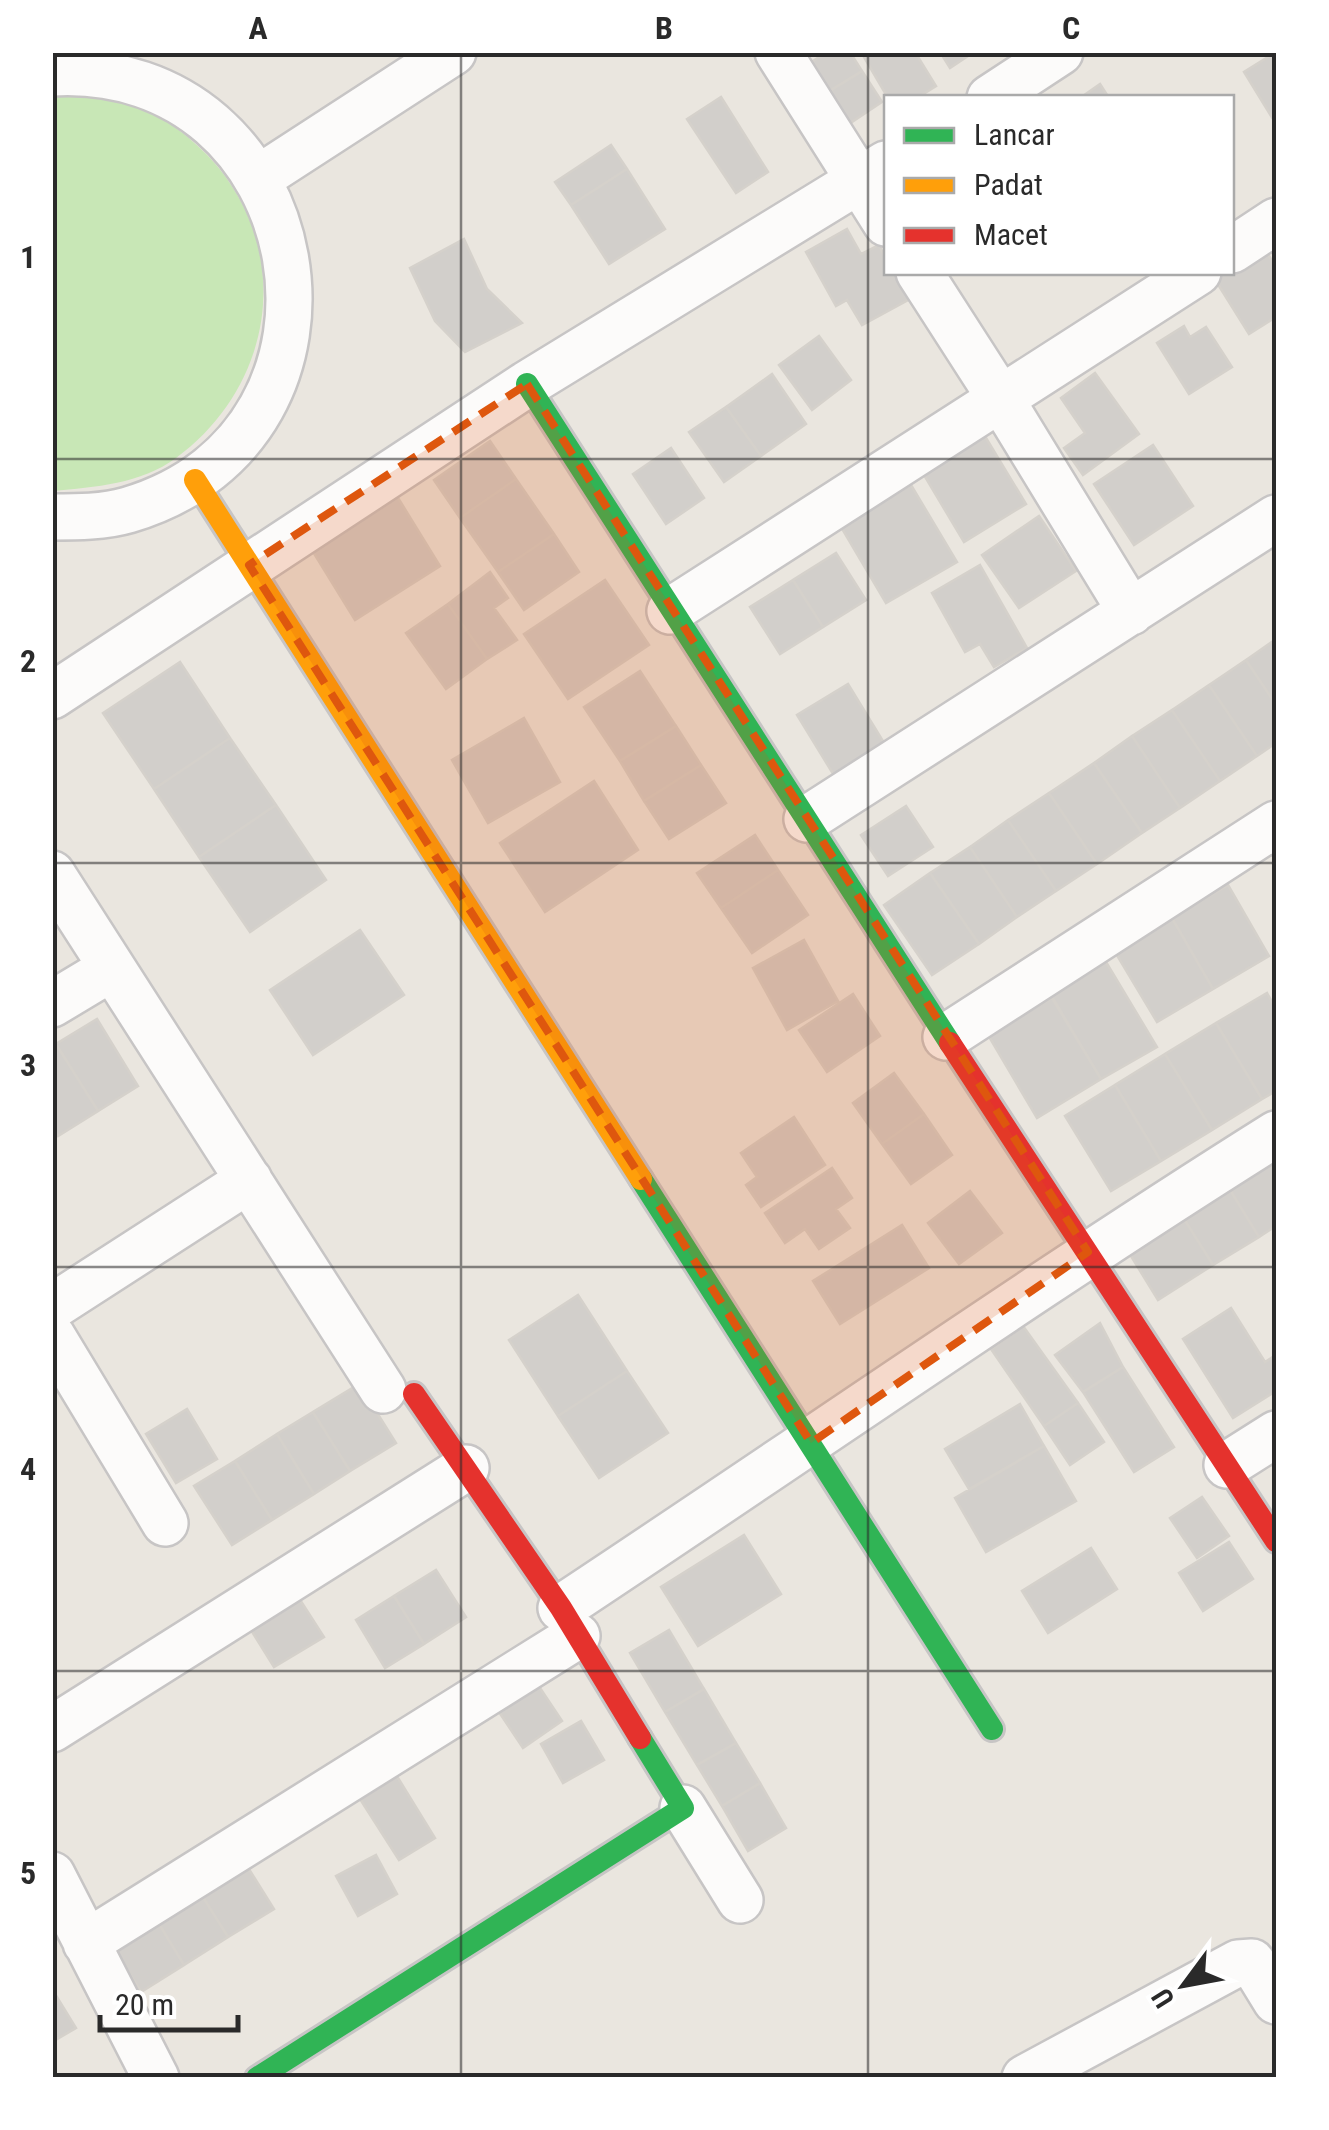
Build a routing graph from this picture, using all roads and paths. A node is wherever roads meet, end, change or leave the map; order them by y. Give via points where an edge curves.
1 (454, 52) edge
2 (778, 52) edge
3 (1060, 52) edge
4 (52, 73) edge
5 (995, 95) edge
6 (873, 173) edge
7 (257, 179) junction
8 (884, 215) edge
9 (1276, 221) edge
10 (1234, 249) edge
11 (921, 275) edge
12 (1193, 275) edge
13 (527, 384) junction
14 (1002, 401) junction
15 (195, 480) junction
16 (52, 518) edge
17 (1275, 523) edge
18 (249, 565) junction
19 (670, 611) junction
20 (1132, 612) junction
21 (52, 696) edge
22 (806, 819) junction
23 (1276, 824) edge
24 (52, 874) edge
25 (112, 968) junction
26 (52, 1004) edge
27 (946, 1037) junction
28 (1276, 1134) edge
29 (248, 1180) junction
30 (1088, 1252) junction
31 (52, 1308) edge
32 (52, 1336) edge
33 (398, 1392) joint
34 (1276, 1434) edge
35 (810, 1444) junction
36 (1226, 1465) junction
37 (466, 1468) junction
38 (165, 1524) dead end
39 (1276, 1540) edge
40 (569, 1622) junction
41 (52, 1729) edge
42 (992, 1729) dead end
43 (683, 1808) junction
44 (52, 1875) edge
45 (740, 1900) dead end
46 (86, 1943) junction
47 (1276, 2001) edge
48 (156, 2078) edge
49 (257, 2078) edge
50 (1025, 2078) edge

1 - 7 street
2 - 6 street
3 - 5 street
4 - 7 street via 105,76 171,98 227,140
6 - 8 street
6 - 13 street
7 - 15 street via 288,264 287,335 278,369 245,431
9 - 10 street
11 - 14 street
12 - 14 street
13 - 18 street
13 - 19 street
14 - 19 street
14 - 20 street
15 - 16 street via 126,511
15 - 18 street
17 - 20 street
18 - 21 street
18 - 35 street
19 - 22 street
20 - 22 street
22 - 27 street
23 - 27 street
24 - 25 street
25 - 26 street
25 - 29 street
27 - 30 street
28 - 30 street
29 - 31 street
29 - 33 street
30 - 35 street
30 - 36 street
32 - 38 street
33 - 37 street
34 - 36 street
35 - 40 street
35 - 42 street
36 - 39 street
37 - 40 street
37 - 41 street
40 - 43 street
40 - 46 street
43 - 45 street
43 - 49 street
44 - 46 street
46 - 48 street
47 - 50 street via 1252,1962 1238,1963

